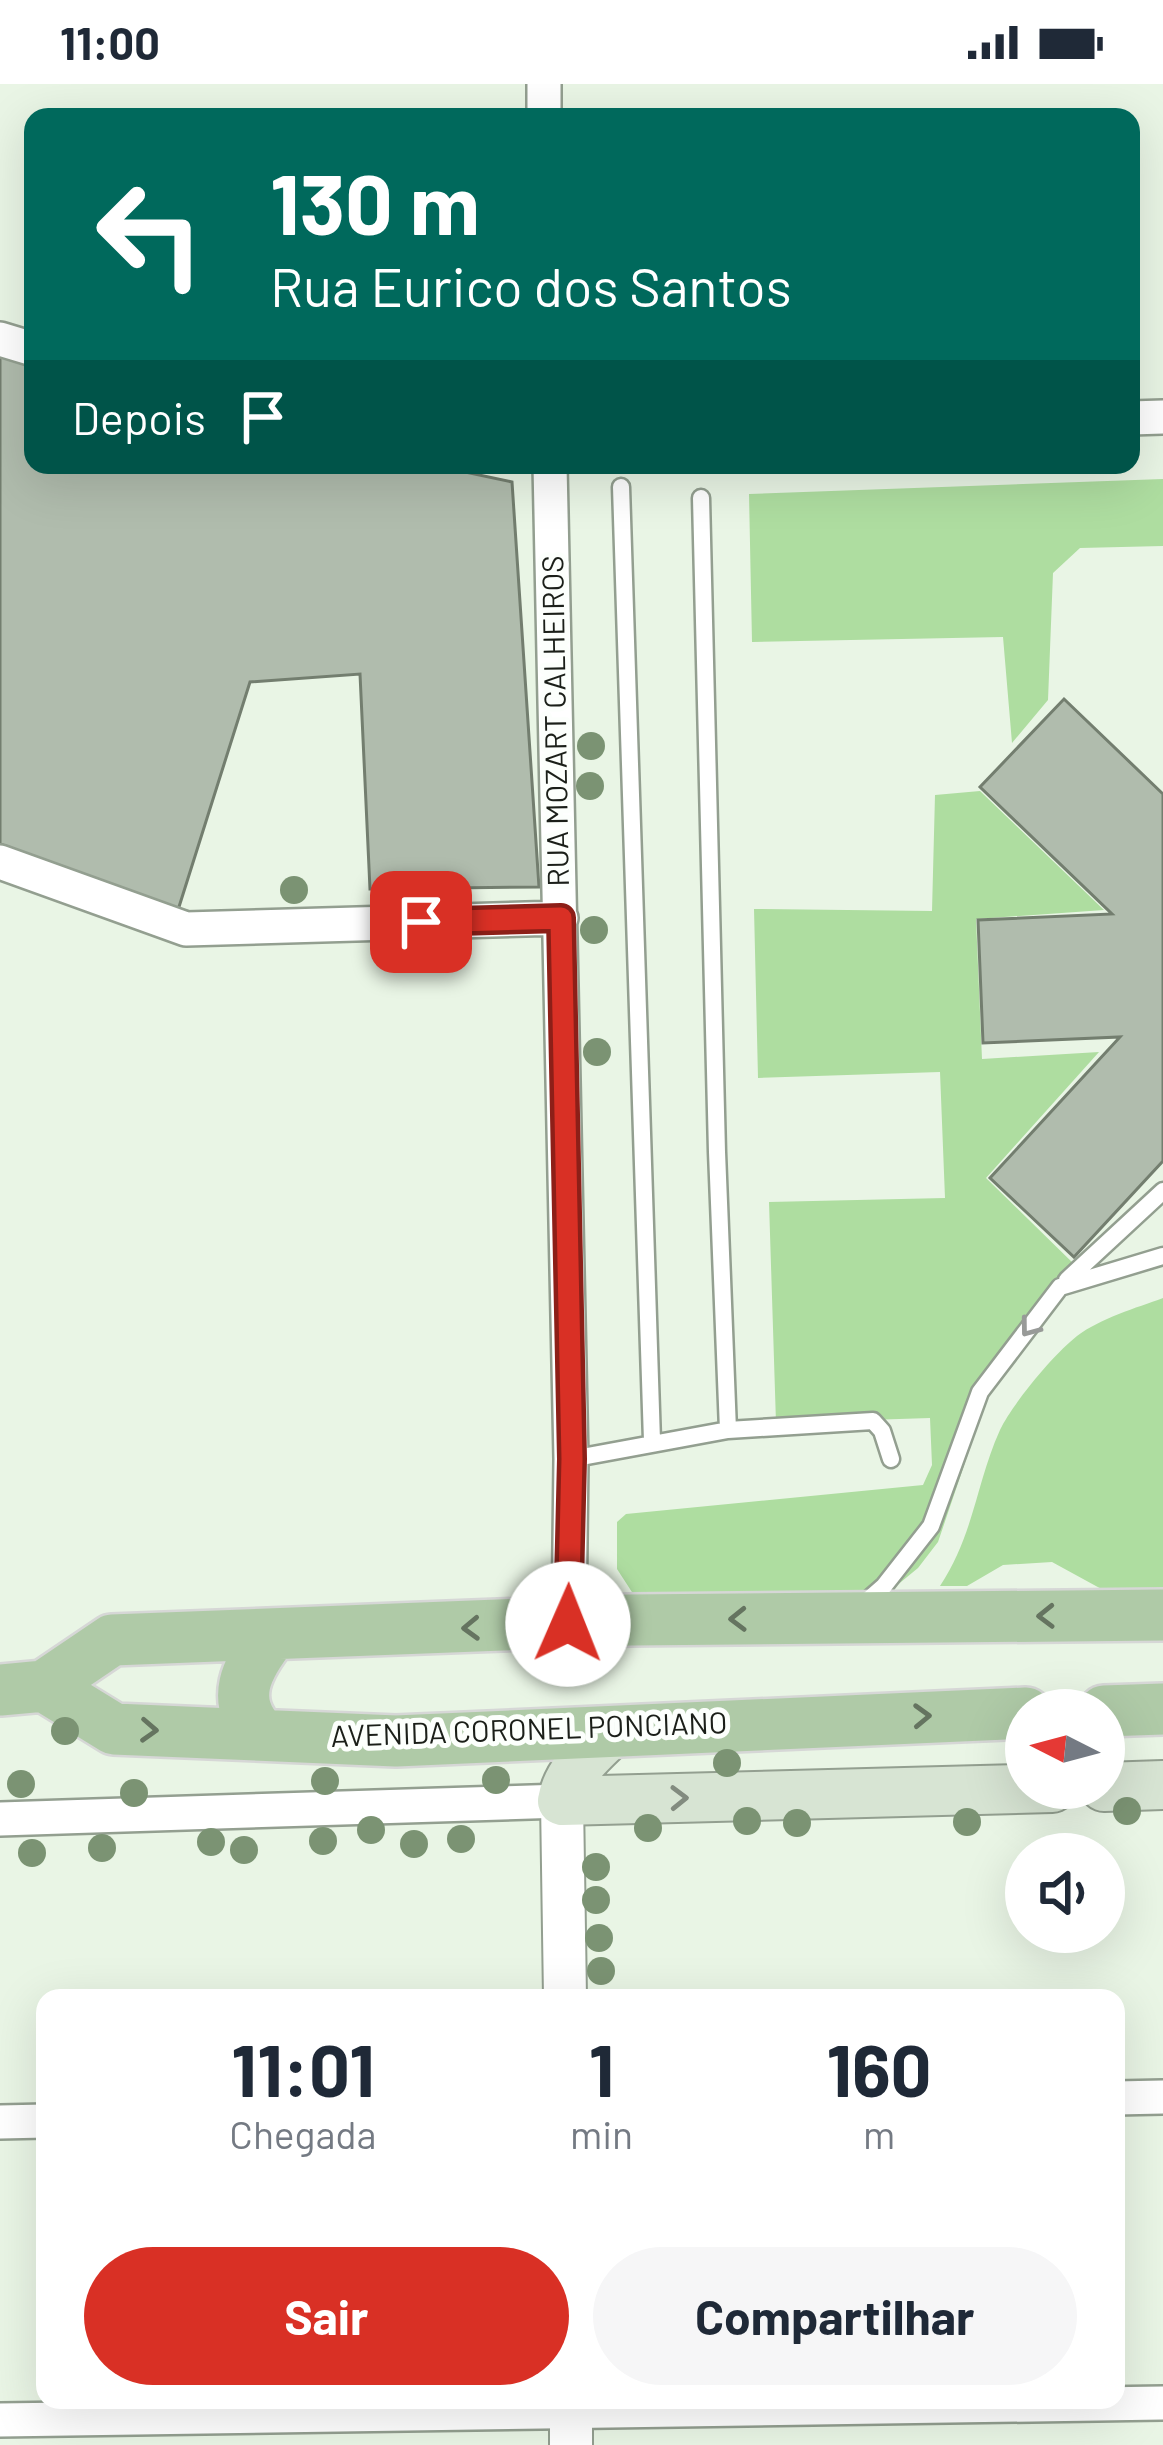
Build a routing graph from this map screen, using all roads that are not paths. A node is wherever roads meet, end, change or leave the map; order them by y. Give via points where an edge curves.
1 (550, 474) edge
2 (622, 487) dead end
3 (701, 498) dead end
4 (0, 862) edge
5 (561, 918) junction
6 (1163, 1191) edge
7 (1163, 1256) edge
8 (1060, 1287) junction
9 (728, 1430) junction
10 (652, 1442) junction
11 (572, 1459) junction
12 (891, 1459) dead end
13 (1163, 1615) edge
14 (847, 1618) junction
15 (568, 1624) junction
16 (272, 1635) junction
17 (22, 1688) edge
18 (1163, 1709) edge
19 (1125, 1710) edge
20 (1005, 1714) edge
21 (614, 1730) junction
22 (518, 1734) junction
23 (262, 1735) junction
24 (1163, 1785) edge
25 (1125, 1786) edge
26 (1005, 1789) edge
27 (563, 1795) junction
28 (0, 1820) edge
29 (565, 1989) edge
30 (1163, 2097) edge
31 (1125, 2098) edge
32 (36, 2121) edge
33 (0, 2122) edge
34 (1163, 2403) edge
35 (1125, 2404) edge
36 (941, 2409) edge
37 (571, 2419) edge
38 (0, 2420) edge

1 - 5 street, RUA MOZART CALHEIROS
2 - 10 lane
3 - 9 lane
4 - 5 street via 186,929
5 - 11 street, RUA MOZART CALHEIROS
6 - 8 lane
7 - 8 lane
8 -> 14 lane via 980,1392 931,1526
9 - 10 lane
9 - 12 lane via 873,1421
10 - 11 lane
11 - 15 street, RUA MOZART CALHEIROS
13 -> 14 main road, AVENIDA CORONEL PONCIANO
14 -> 15 main road, AVENIDA CORONEL PONCIANO
15 -> 16 main road, AVENIDA CORONEL PONCIANO
16 - 17 main road, AVENIDA CORONEL PONCIANO via 112,1640
16 - 23 main road via 249,1665 243,1690 248,1720
17 -> 23 main road, AVENIDA CORONEL PONCIANO via 114,1729
18 - 19 main road
21 -> 20 main road, AVENIDA CORONEL PONCIANO
21 - 22 main road, AVENIDA CORONEL PONCIANO
21 - 27 main road via 581,1762
22 - 23 main road, AVENIDA CORONEL PONCIANO via 396,1741
22 - 27 main road
24 - 25 main road
27 -> 26 main road
27 - 28 street
27 - 29 street
30 - 31 street
32 - 33 street
34 - 35 street
36 - 37 street
37 - 38 street

